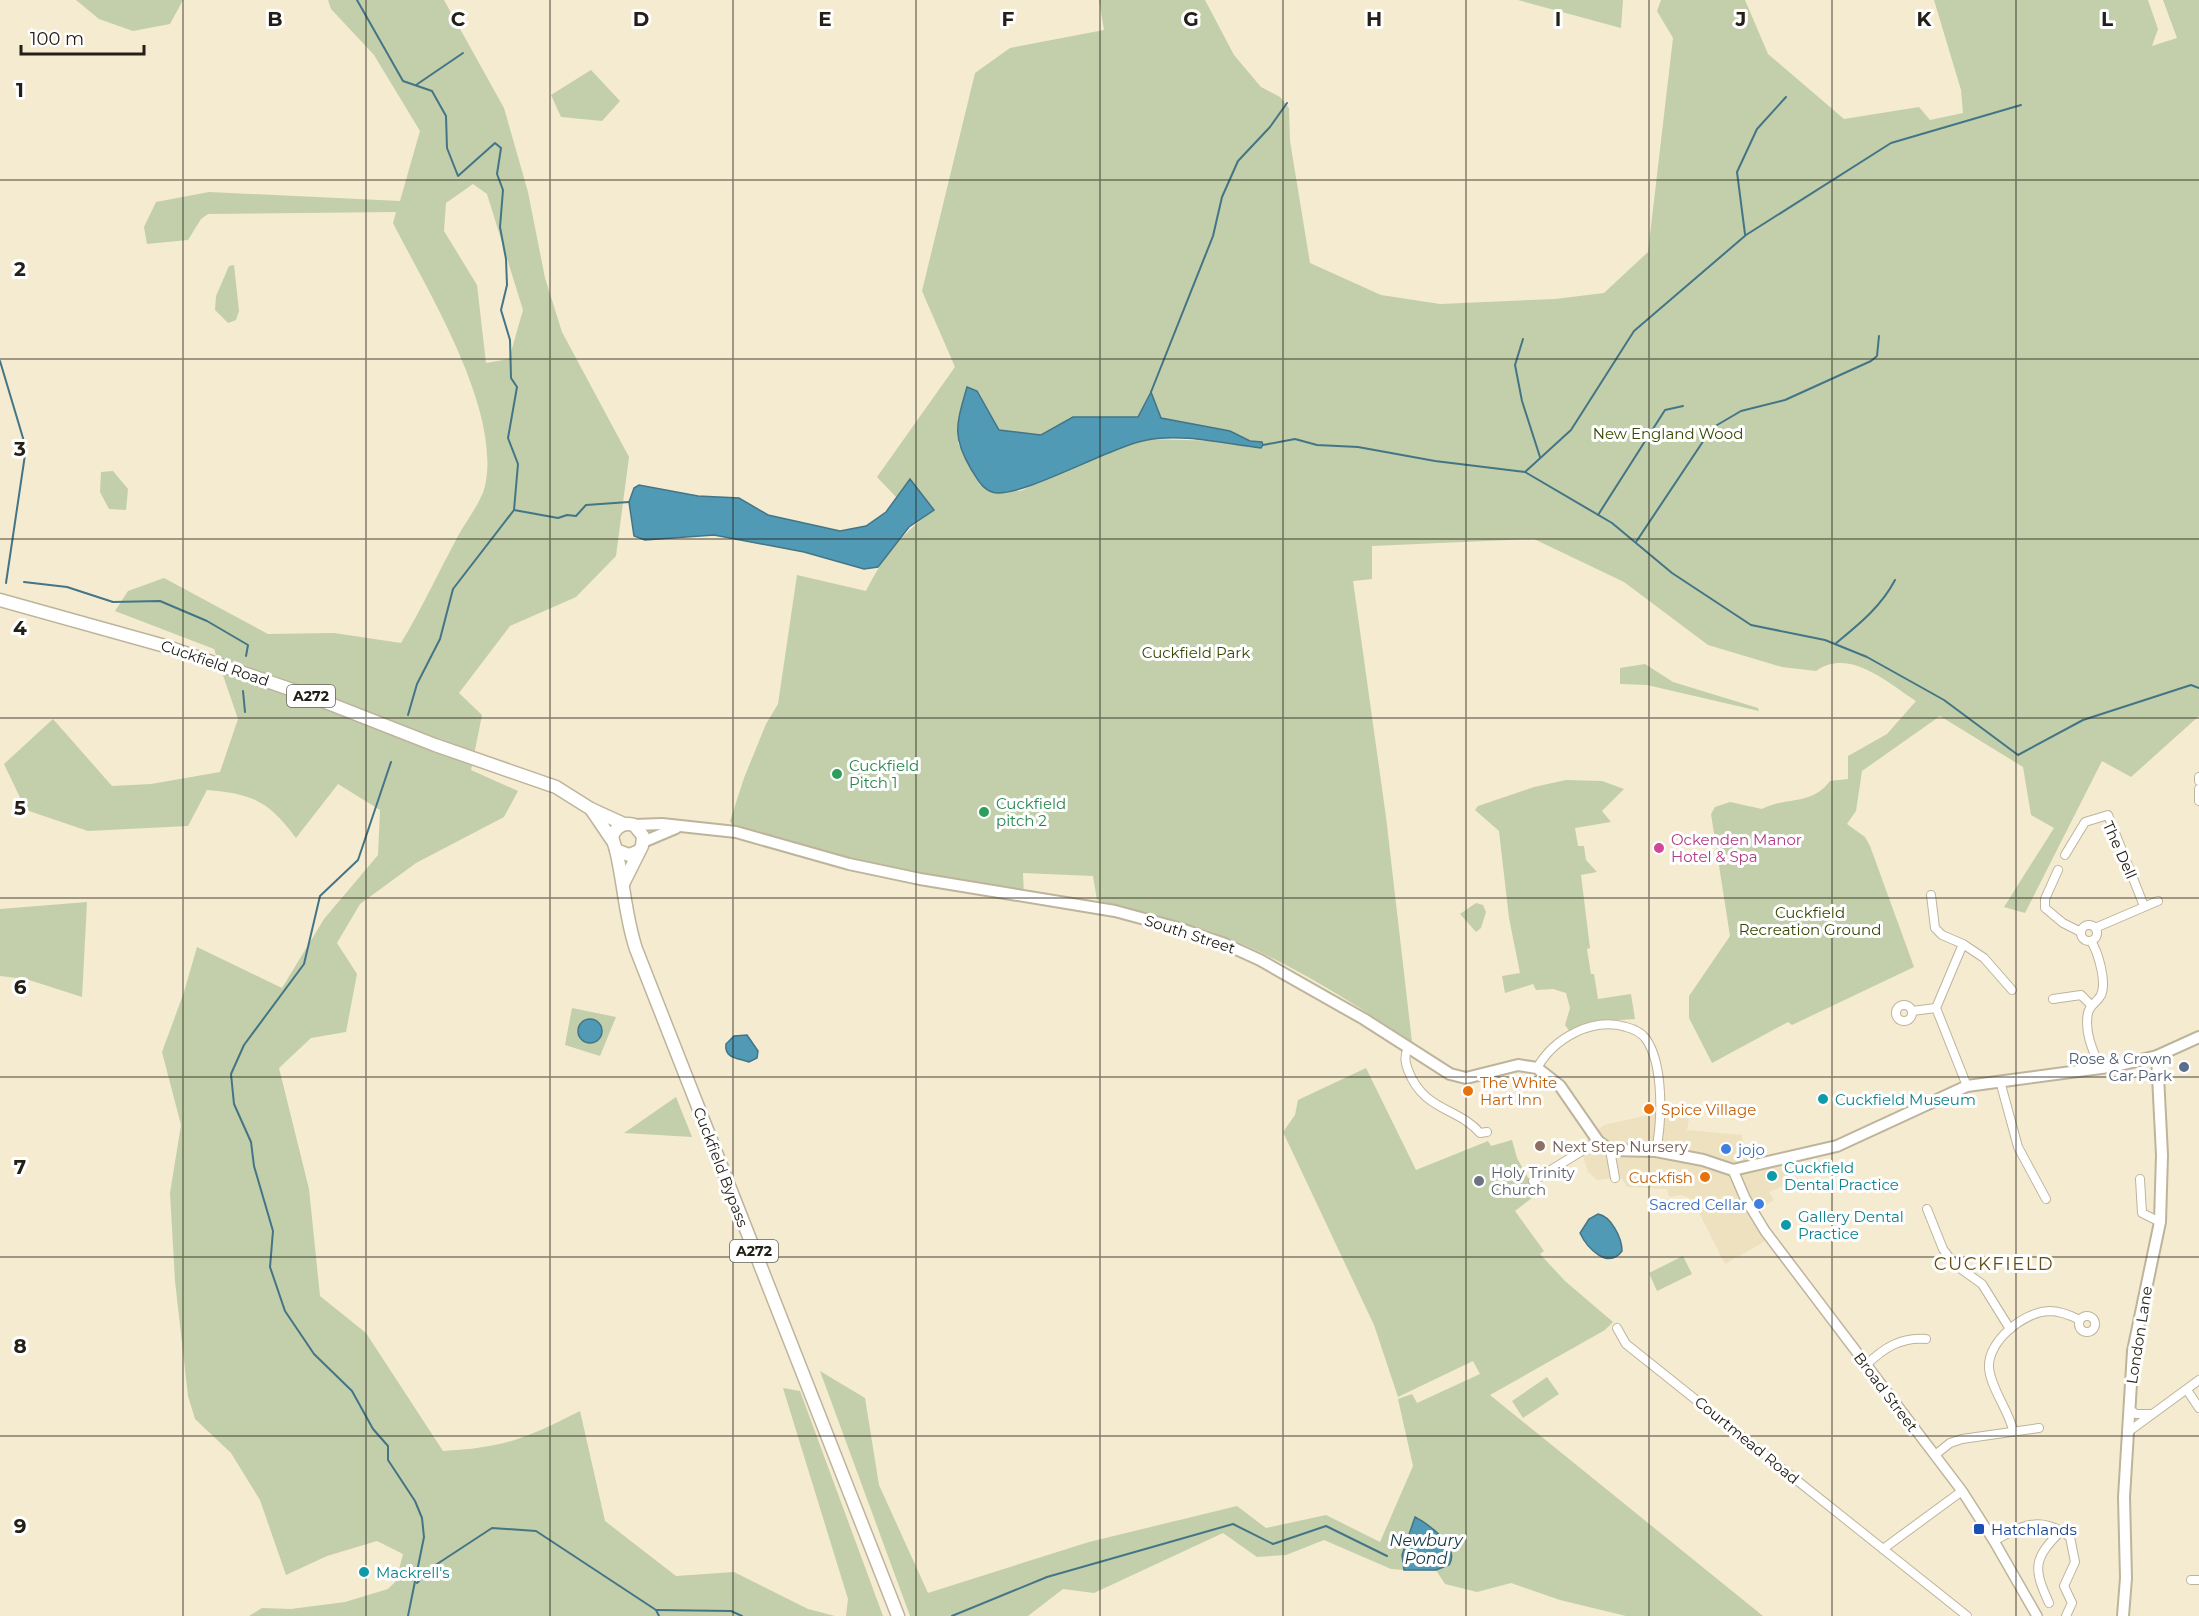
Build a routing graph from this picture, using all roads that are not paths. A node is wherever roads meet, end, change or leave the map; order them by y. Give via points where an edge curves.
1 (0, 600) edge
2 (2199, 789) edge
3 (2199, 801) edge
4 (591, 809) junction
5 (629, 824) junction
6 (676, 828) junction
7 (614, 845) junction
8 (641, 846) junction
9 (2065, 855) dead end
10 (2058, 870) dead end
11 (624, 882) junction
12 (1931, 895) dead end
13 (2158, 900) dead end
14 (2144, 906) junction
15 (2095, 928) junction
16 (2081, 932) junction
17 (2091, 941) junction
18 (1963, 944) junction
19 (2013, 990) dead end
20 (2053, 999) dead end
21 (2091, 1005) junction
22 (1936, 1008) junction
23 (1912, 1011) dead end
24 (2199, 1038) edge
25 (1408, 1048) junction
26 (2157, 1056) junction
27 (2100, 1067) junction
28 (1537, 1068) junction
29 (2000, 1081) junction
30 (1967, 1086) junction
31 (1487, 1132) dead end
32 (1598, 1141) junction
33 (1610, 1150) junction
34 (1656, 1151) junction
35 (1733, 1170) junction
36 (1616, 1178) dead end
37 (2140, 1179) dead end
38 (1533, 1181) dead end
39 (2046, 1199) dead end
40 (1927, 1209) dead end
41 (2160, 1222) junction
42 (2080, 1320) dead end
43 (1617, 1328) dead end
44 (2010, 1329) junction
45 (1926, 1339) dead end
46 (1866, 1365) junction
47 (2199, 1380) edge
48 (2187, 1390) junction
49 (2199, 1408) edge
50 (2129, 1409) junction
51 (2152, 1414) junction
52 (2039, 1428) dead end
53 (2013, 1430) junction
54 (2128, 1432) junction
55 (1935, 1455) junction
56 (1962, 1491) junction
57 (2061, 1531) junction
58 (1994, 1541) junction
59 (1883, 1549) junction
60 (2049, 1603) dead end
61 (898, 1616) edge
62 (1966, 1616) edge
63 (2037, 1616) edge
64 (2066, 1616) edge
65 (2123, 1616) edge

1 - 4 highway, Cuckfield Road / A272 via 165,646 310,696 556,787
2 - 3 street
4 - 5 highway, Cuckfield Road / A272
4 - 7 highway, Cuckfield Road / A272
5 - 6 main road, South Street
5 - 7 highway via 615,830
5 - 8 highway via 641,831
6 - 8 main road, South Street
6 - 25 main road, South Street via 736,832 849,864 1115,911 1178,928 1260,960
7 - 8 highway via 630,855
7 - 11 highway, Cuckfield Bypass / A272
8 - 11 highway, Cuckfield Bypass / A272
9 - 14 street, The Dell via 2085,822 2108,815
10 - 16 street via 2045,898 2045,908
11 - 61 highway, Cuckfield Bypass / A272 via 625,907 636,949
12 - 18 street via 1935,928
13 - 14 street
14 - 15 street
15 - 16 street via 2088,925
15 - 17 street via 2097,935
16 - 17 street via 2084,939
17 - 21 street via 2103,987
18 - 19 street via 1984,958
18 - 22 street
20 - 21 street via 2081,996
21 - 27 street via 2087,1028
22 - 23 street
22 - 30 street
24 - 26 main road
25 - 28 main road, South Street via 1457,1077 1518,1065
25 - 31 street via 1406,1064 1422,1092 1439,1108 1480,1133
26 - 27 main road
26 - 41 main road, London Lane via 2162,1155
27 - 29 main road
28 - 32 main road via 1560,1086
28 - 34 street via 1543,1057 1581,1029 1619,1025 1644,1036 1654,1064 1661,1112
29 - 30 main road
29 - 39 street via 2018,1147
30 - 35 main road via 1837,1146
32 - 33 main road
32 - 38 street
33 - 34 main road
33 - 36 street
34 - 35 main road
35 - 46 street, Broad Street via 1759,1222
37 - 41 street via 2142,1213
40 - 44 street via 1943,1249 1954,1264 1982,1284
41 - 50 main road, London Lane via 2139,1314
42 - 44 street via 2059,1312 2044,1312
43 - 59 street, Courtmead Road via 1626,1344
44 - 53 street via 1993,1347 1989,1366
45 - 46 street via 1894,1343
46 - 55 street, Broad Street
47 - 48 street
48 - 49 street
48 - 51 street
50 - 51 street via 2136,1414
50 - 54 main road, London Lane
51 - 54 street
52 - 53 street
53 - 55 street via 1962,1439
54 - 65 main road, London Lane
55 - 56 street, Broad Street
56 - 58 street, Broad Street
56 - 59 street
57 - 58 street via 2028,1524
57 - 60 street via 2041,1552 2039,1560 2039,1578
57 - 64 street via 2072,1541 2075,1556 2074,1568 2064,1586 2072,1603
58 - 63 street, Broad Street
59 - 62 street, Courtmead Road

